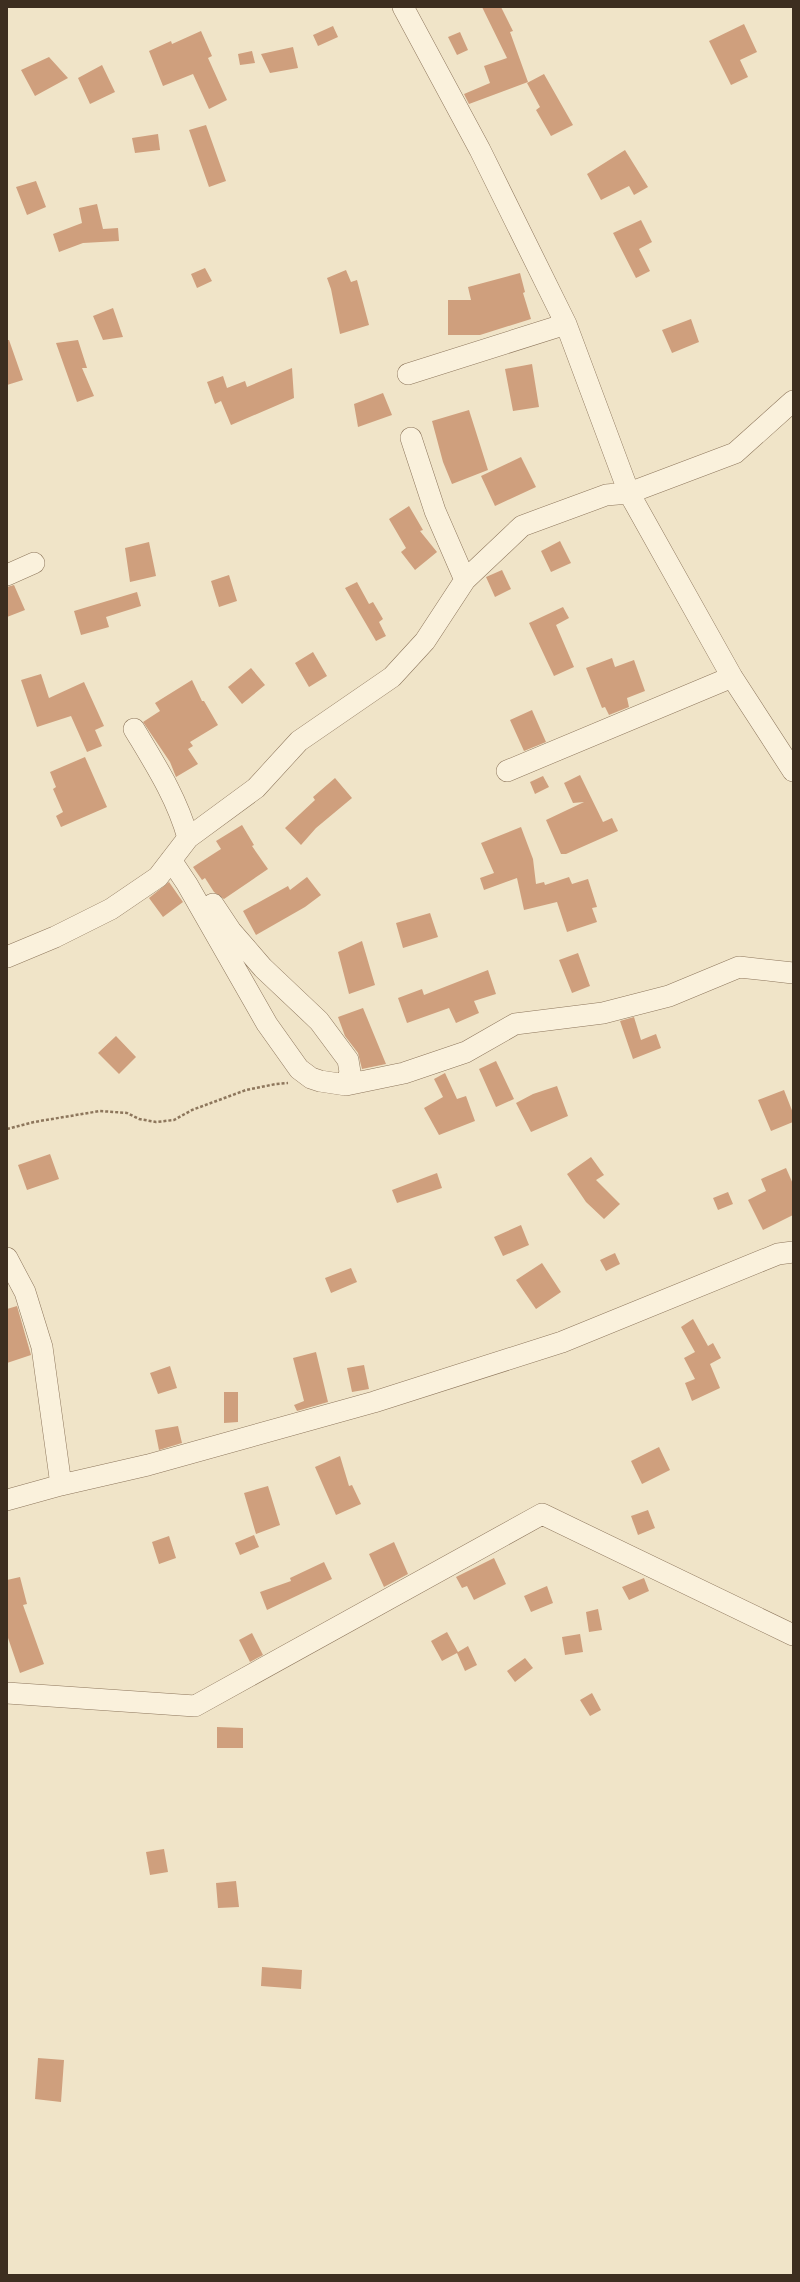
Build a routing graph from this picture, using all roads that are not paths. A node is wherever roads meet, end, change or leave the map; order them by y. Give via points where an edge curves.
1 (403, 7) edge
2 (566, 324) junction
3 (408, 374) dead end
4 (793, 401) edge
5 (411, 438) dead end
6 (629, 493) junction
7 (34, 564) dead end
8 (7, 576) edge
9 (465, 580) junction
10 (732, 677) junction
11 (134, 729) dead end
12 (507, 771) dead end
13 (793, 771) edge
14 (188, 838) junction
15 (171, 860) junction
16 (187, 884) junction
17 (7, 957) edge
18 (793, 973) edge
19 (346, 1086) junction
20 (793, 1252) edge
21 (7, 1258) edge
22 (61, 1485) junction
23 (7, 1500) edge
24 (793, 1635) edge
25 (7, 1693) edge

1 - 2 street via 480,150
2 - 3 street
2 - 6 street
4 - 6 street via 735,453
5 - 9 street via 434,511
6 - 9 street via 606,495 522,526
6 - 10 street
7 - 8 street
9 - 14 street via 425,641 392,678 300,741 256,788
10 - 12 street
10 - 13 street
11 - 14 street via 167,783 182,816
14 - 15 street
15 - 16 street
15 - 17 street via 158,877 111,909 55,938
16 - 19 street via 208,897 231,931 264,968 319,1021 348,1060 350,1072
16 - 19 street via 267,1024 299,1069 311,1078
18 - 19 street via 739,967 669,996 602,1013 515,1024 466,1052 404,1073
20 - 22 street via 778,1254 554,1344 359,1406 148,1465
21 - 22 street via 25,1292 42,1347
22 - 23 street
24 - 25 street via 542,1514 195,1706

